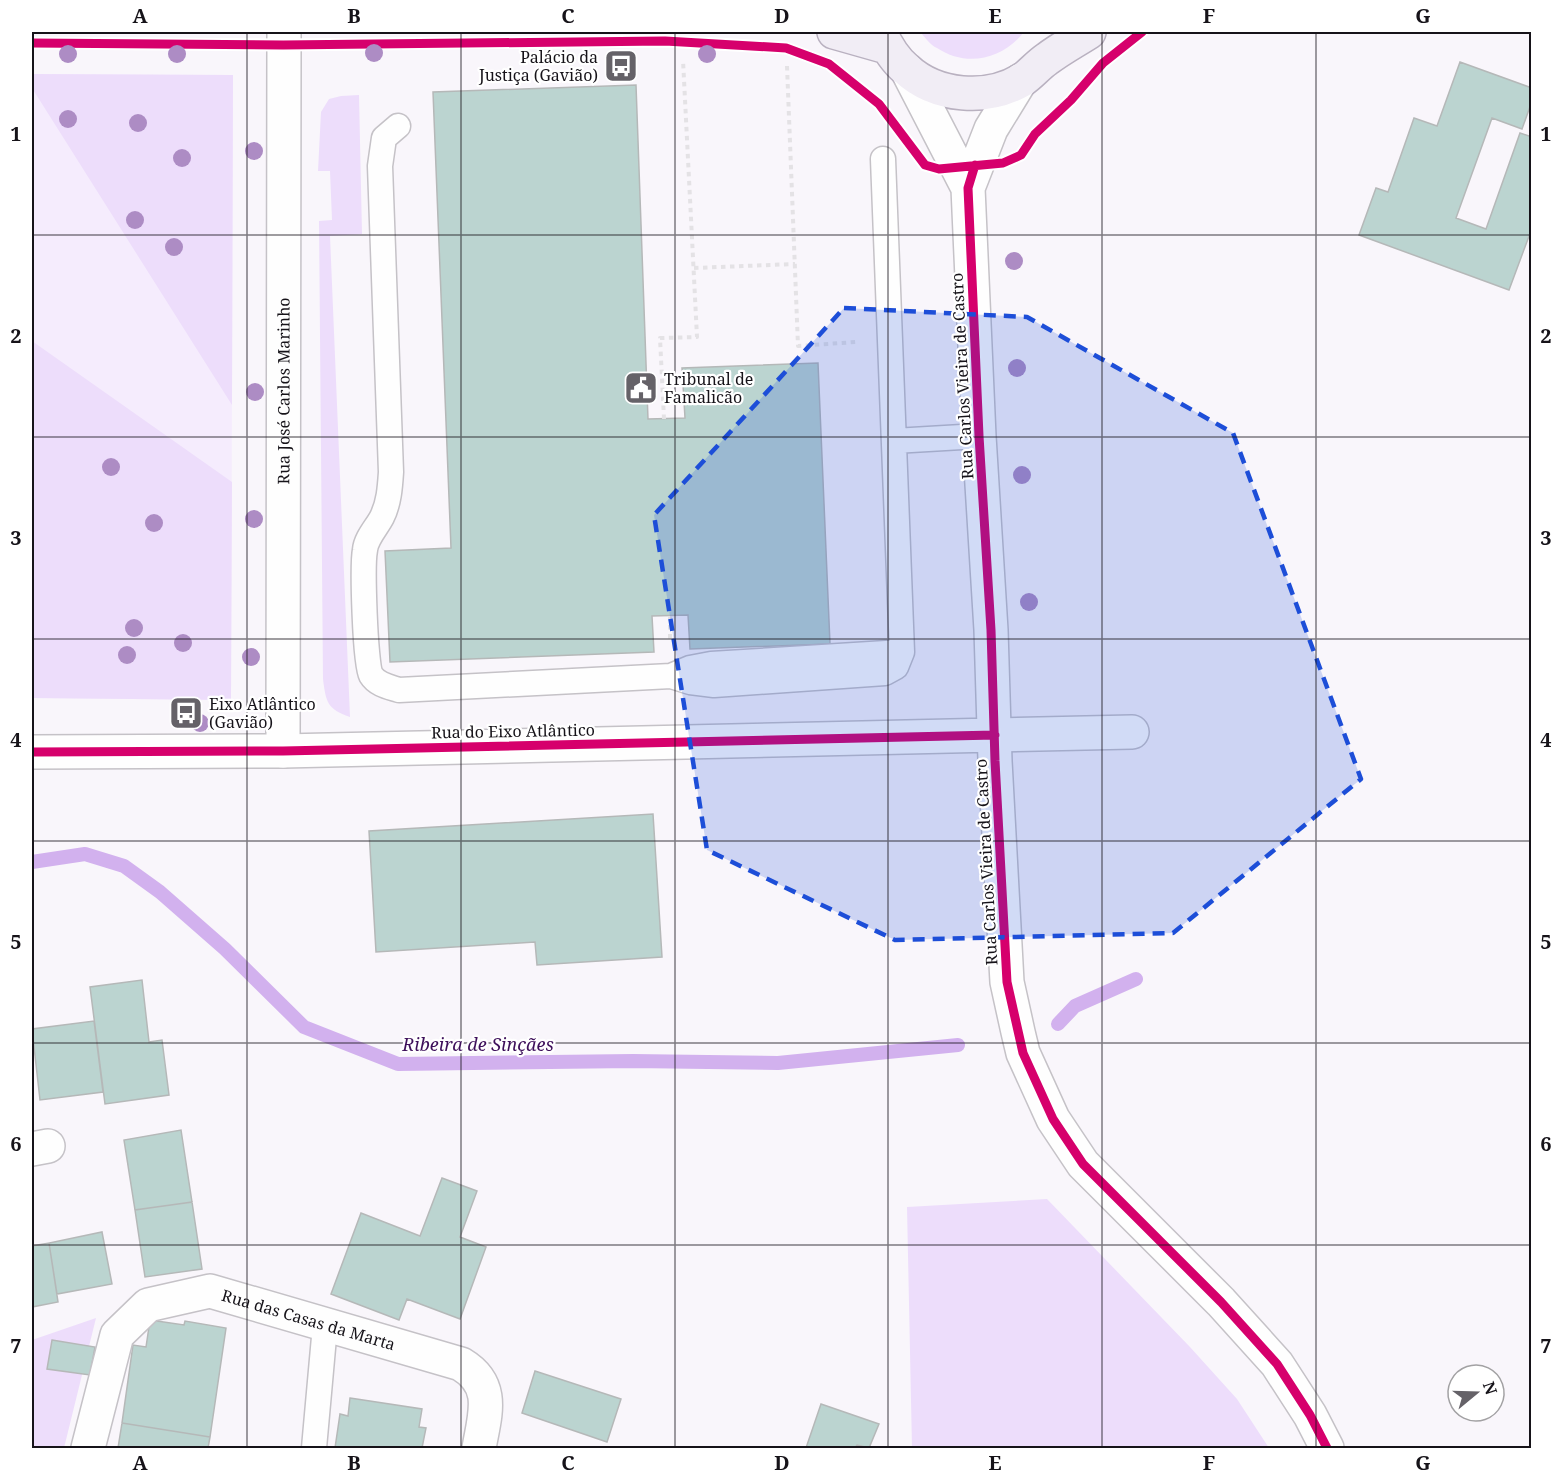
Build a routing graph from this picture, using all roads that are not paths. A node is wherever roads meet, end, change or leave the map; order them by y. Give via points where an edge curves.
1 (284, 32) edge
2 (834, 32) edge
3 (1062, 32) edge
4 (1089, 32) edge
5 (891, 50) edge
6 (1046, 59) junction
7 (1021, 80) junction
8 (398, 126) dead end
9 (883, 159) dead end
10 (968, 188) junction
11 (979, 436) junction
12 (894, 441) junction
13 (1132, 732) dead end
14 (995, 735) junction
15 (283, 751) junction
16 (32, 752) edge
17 (325, 1326) junction
18 (88, 1449) edge
19 (314, 1449) edge
20 (479, 1449) edge
21 (1327, 1449) edge

1 - 15 street, Rua José Carlos Marinho
2 - 5 main road
3 - 6 main road
4 - 6 main road
5 - 7 main road via 933,86 962,93 993,92
5 - 10 street, Rua Carlos Vieira de Castro
6 - 7 main road
7 - 10 street, Rua Carlos Vieira de Castro via 991,129
8 - 12 lane via 384,138 380,166 391,472 383,516 365,547 364,568 368,657 371,675 381,684 399,690 671,676 714,685 885,673 896,667 902,652
9 - 12 lane
10 - 11 street, Rua Carlos Vieira de Castro
11 - 12 lane
11 - 14 street, Rua Carlos Vieira de Castro
13 - 14 street, Rua do Eixo Atlântico
14 - 15 street, Rua do Eixo Atlântico
14 - 21 street, Rua Carlos Vieira de Castro via 1007,982 1023,1053 1053,1119 1083,1164 1277,1364
15 - 16 street, Rua do Eixo Atlântico
17 - 18 street, Rua das Casas da Marta via 210,1292 148,1305 117,1335
17 - 19 lane
17 - 20 street, Rua das Casas da Marta via 461,1364 472,1371 485,1391

